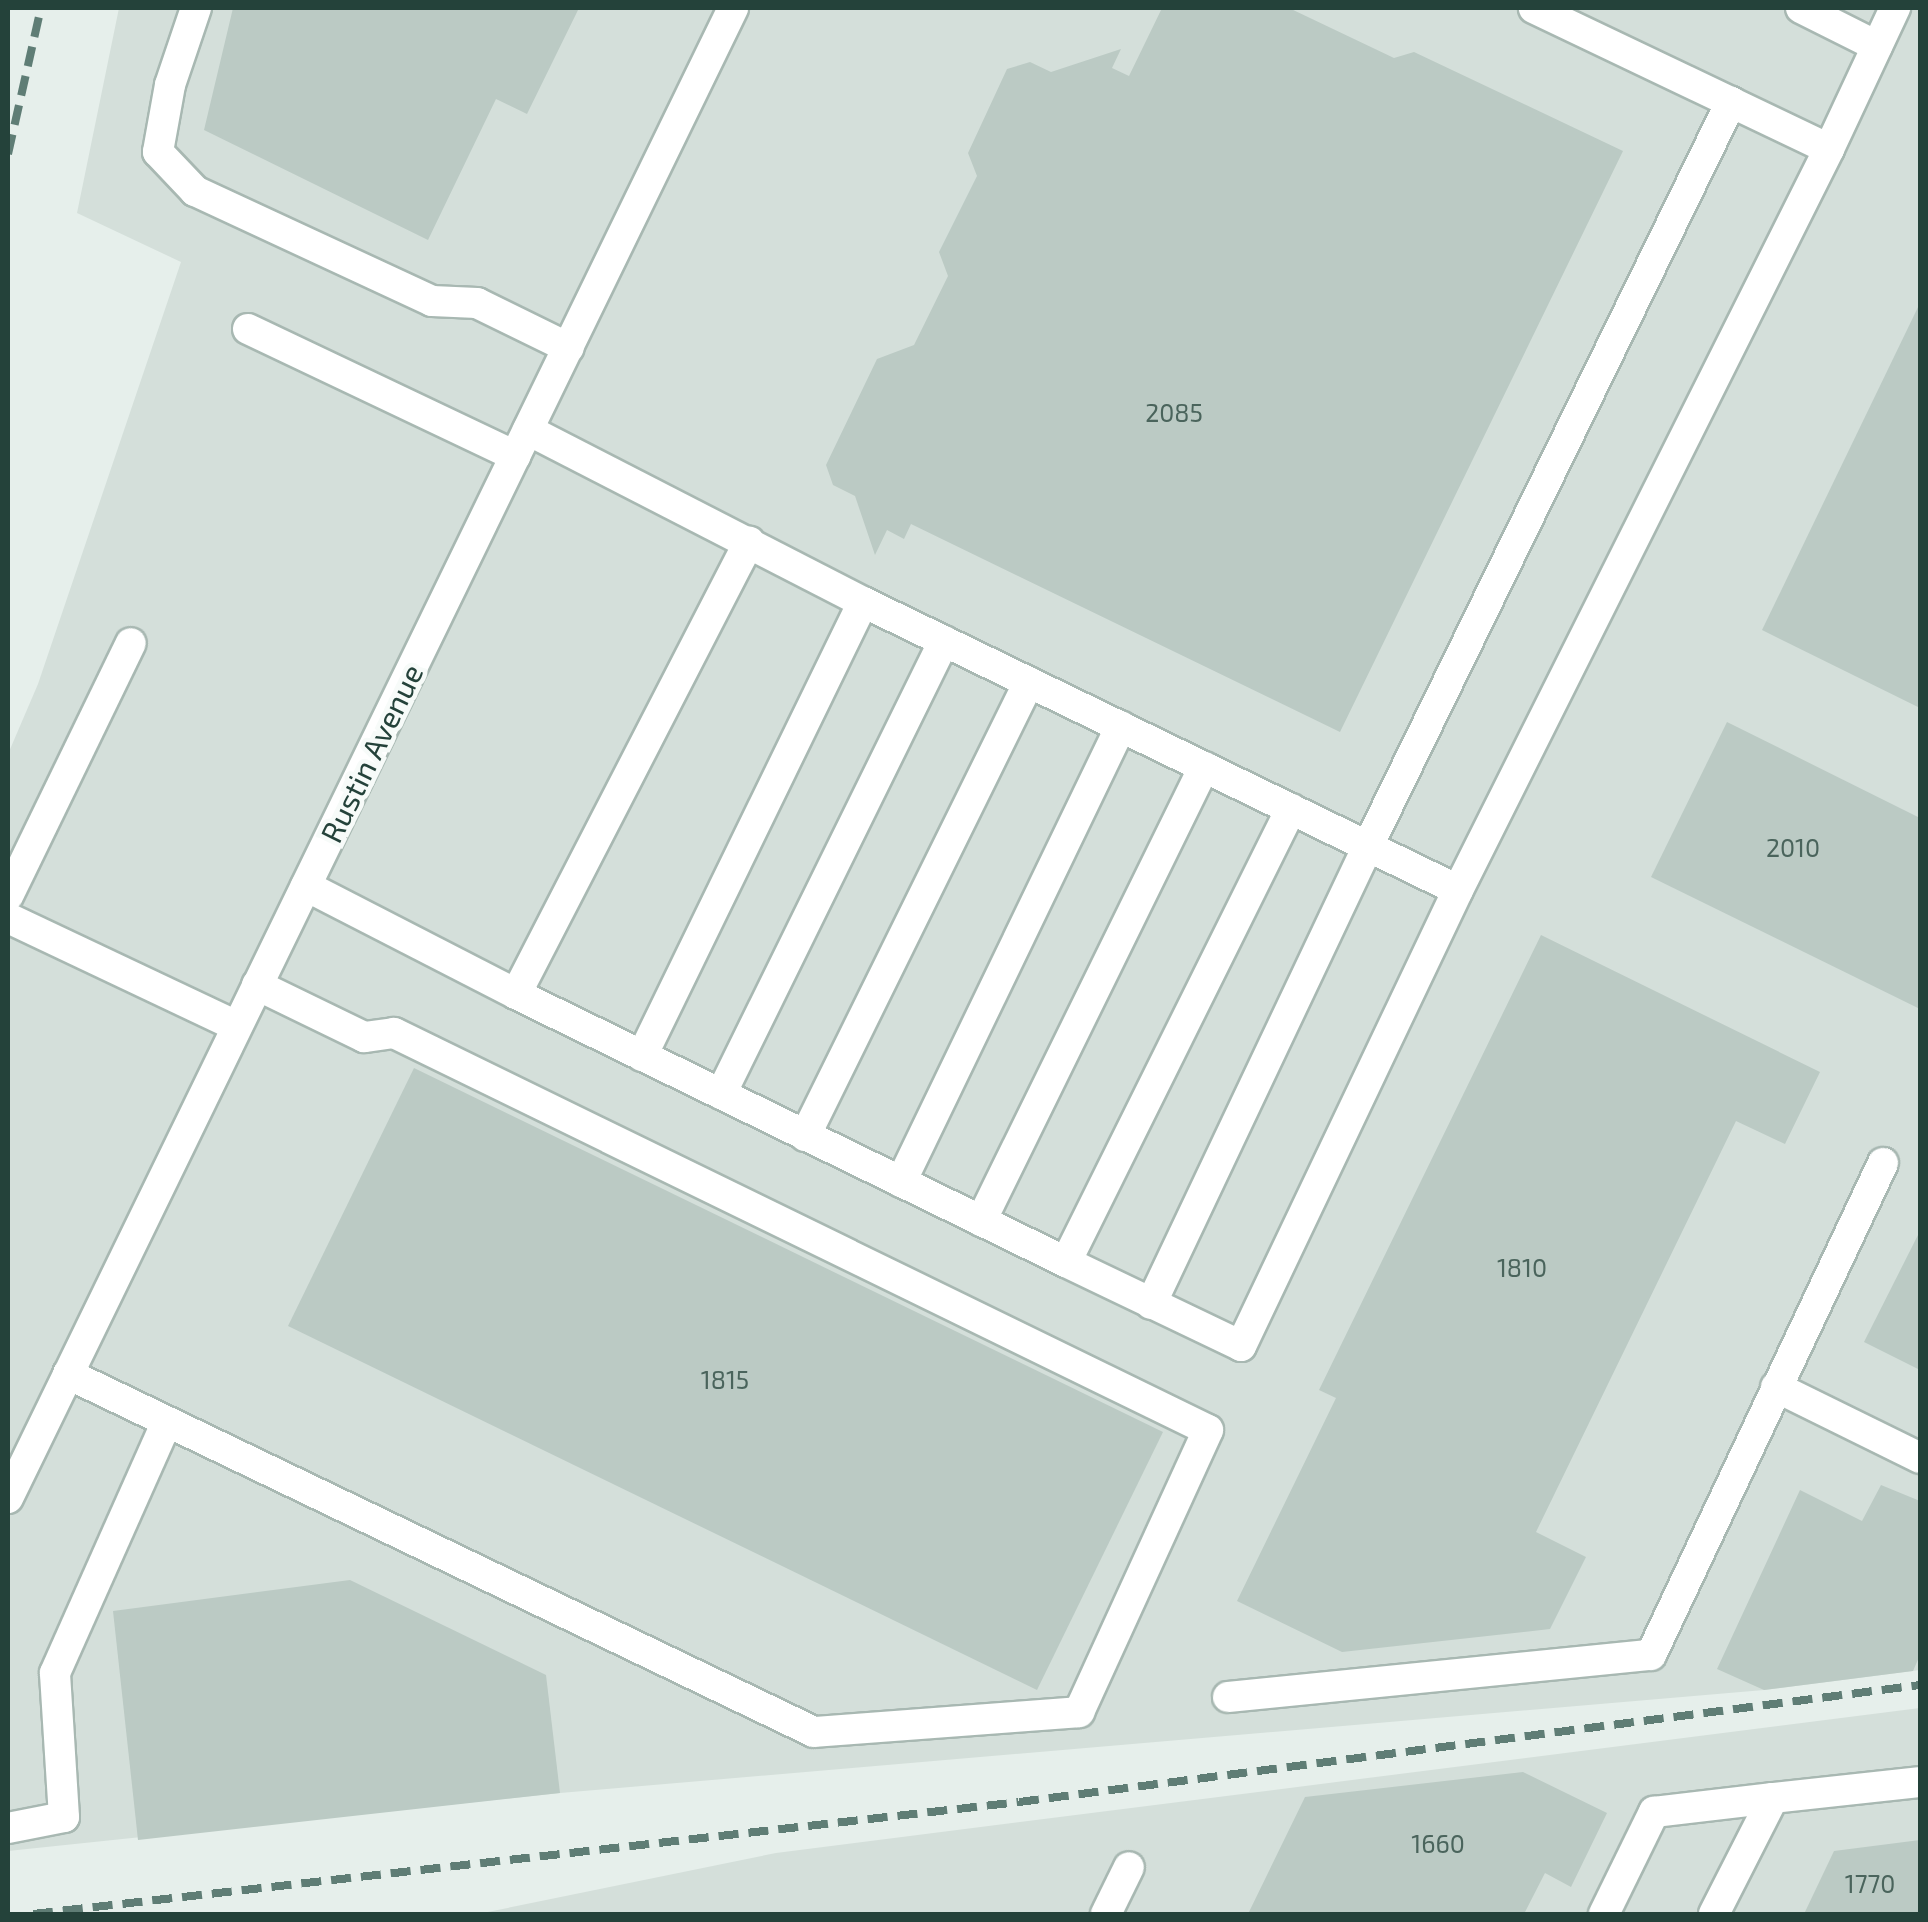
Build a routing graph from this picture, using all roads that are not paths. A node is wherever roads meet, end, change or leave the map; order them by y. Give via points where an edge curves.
1 (196, 8) edge
2 (733, 8) edge
3 (1534, 8) edge
4 (1801, 8) edge
5 (1895, 8) edge
6 (1877, 46) junction
7 (1731, 102) junction
8 (1829, 149) junction
9 (248, 329) dead end
10 (569, 348) junction
11 (522, 443) junction
12 (749, 542) junction
13 (864, 602) junction
14 (944, 641) junction
15 (131, 644) dead end
16 (1029, 682) junction
17 (1121, 726) junction
18 (1204, 767) junction
19 (1292, 809) junction
20 (1368, 846) junction
21 (306, 886) junction
22 (1458, 890) junction
23 (8, 896) edge
24 (8, 918) edge
25 (257, 985) junction
26 (516, 994) junction
27 (236, 1026) junction
28 (642, 1056) junction
29 (720, 1094) junction
30 (806, 1136) junction
31 (1883, 1163) dead end
32 (902, 1182) junction
33 (981, 1221) junction
34 (1066, 1262) junction
35 (1151, 1304) junction
36 (68, 1374) junction
37 (1776, 1387) junction
38 (168, 1422) junction
39 (1920, 1458) edge
40 (8, 1498) edge
41 (1228, 1697) dead end
42 (1920, 1782) edge
43 (1772, 1798) junction
44 (8, 1828) edge
45 (1129, 1867) dead end
46 (1106, 1914) edge
47 (1604, 1914) edge
48 (1714, 1914) edge

1 - 10 street via 170,85 158,152 195,191 432,302 477,303
2 - 10 street, Rustin Avenue
3 - 7 street
4 - 6 street
5 - 6 street
6 - 8 street
7 - 8 street
7 - 20 street
8 - 22 street
9 - 11 street
10 - 11 street, Rustin Avenue
11 - 12 street
11 - 21 street, Rustin Avenue
12 - 13 street
12 - 26 street
13 - 14 street
13 - 28 street
14 - 16 street
14 - 29 street
15 - 23 street
16 - 17 street
16 - 30 street
17 - 18 street
17 - 32 street
18 - 19 street
18 - 33 street
19 - 20 street
19 - 34 street
20 - 22 street
20 - 35 street
21 - 25 street, Rustin Avenue
21 - 26 street
22 - 35 street via 1240,1346
24 - 27 street
25 - 27 street, Rustin Avenue
25 - 38 street via 364,1037 394,1033 1208,1430 1079,1712 814,1732
26 - 28 street
27 - 36 street, Rustin Avenue
28 - 29 street
29 - 30 street
30 - 32 street
31 - 37 street
32 - 33 street
33 - 34 street
34 - 35 street
36 - 38 street
36 - 40 street, Rustin Avenue
37 - 39 street
37 - 41 street via 1651,1656
38 - 44 street via 55,1673 64,1817
42 - 43 street
43 - 47 street via 1654,1812
43 - 48 street
45 - 46 street

